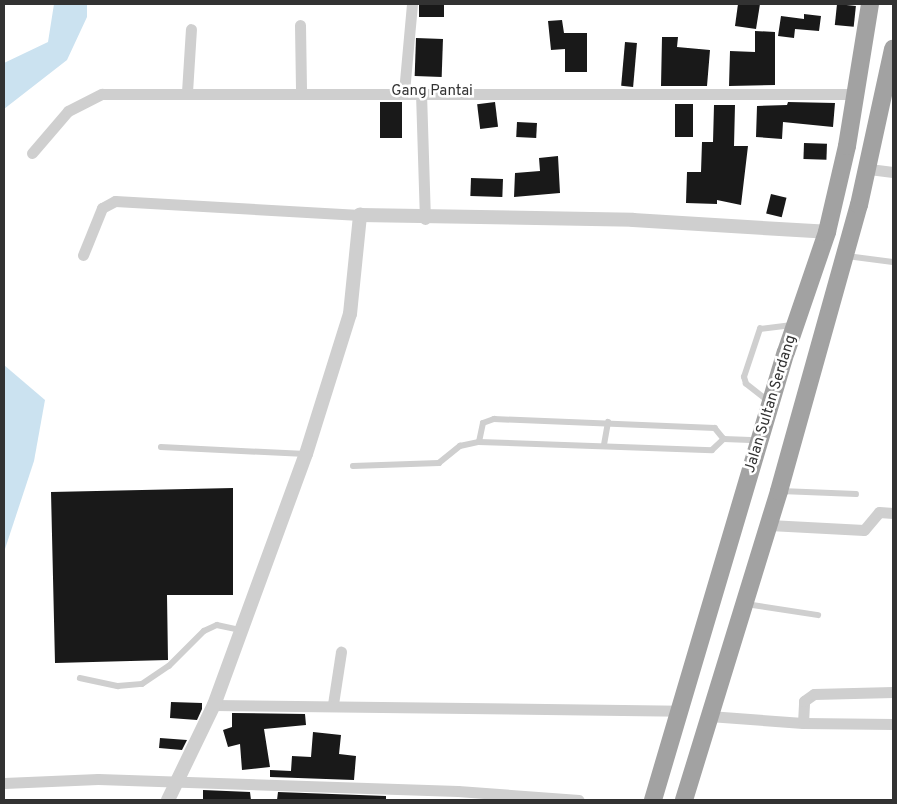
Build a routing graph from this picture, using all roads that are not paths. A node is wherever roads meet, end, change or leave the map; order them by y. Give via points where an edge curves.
1 (412, 4) edge
2 (870, 4) edge
3 (300, 24) dead end
4 (191, 30) dead end
5 (893, 50) edge
6 (301, 91) junction
7 (188, 92) junction
8 (404, 92) junction
9 (421, 93) junction
10 (856, 94) junction
11 (32, 152) dead end
12 (869, 169) junction
13 (893, 172) edge
14 (360, 215) junction
15 (425, 219) junction
16 (827, 232) junction
17 (845, 255) junction
18 (83, 256) dead end
19 (893, 262) edge
20 (795, 325) junction
21 (771, 404) junction
22 (608, 422) junction
23 (724, 439) junction
24 (760, 440) junction
25 (479, 442) junction
26 (604, 445) junction
27 (161, 447) dead end
28 (306, 454) junction
29 (352, 466) dead end
30 (779, 491) junction
31 (856, 494) dead end
32 (893, 513) edge
33 (769, 525) junction
34 (744, 604) junction
35 (818, 615) dead end
36 (240, 630) junction
37 (341, 652) dead end
38 (80, 678) dead end
39 (893, 692) edge
40 (333, 704) junction
41 (214, 705) junction
42 (680, 711) junction
43 (709, 716) junction
44 (803, 723) junction
45 (893, 724) edge
46 (4, 783) edge
47 (176, 784) junction
48 (168, 800) edge
49 (579, 800) edge
50 (653, 800) edge
51 (684, 800) edge

1 - 8 street
2 - 10 highway, Jalan Sultan Serdang
3 - 6 street
4 - 7 street
5 - 12 highway, Jalan Sultan Serdang
6 - 7 street, Gang Pantai
6 - 8 street, Gang Pantai
7 - 11 street, Gang Pantai via 92,96 68,111
8 - 9 street, Gang Pantai
9 - 10 street, Gang Pantai
9 - 15 street
10 - 16 highway, Jalan Sultan Serdang
12 - 13 street
12 - 17 highway, Jalan Sultan Serdang
14 - 15 street
14 - 18 street via 115,201 102,208
14 - 28 street via 350,314
15 - 16 street via 633,220
16 - 20 highway, Jalan Sultan Serdang
17 - 19 lane
17 - 30 highway, Jalan Sultan Serdang
20 - 21 highway, Jalan Sultan Serdang
20 - 21 lane via 760,329 744,377 746,384
21 - 24 highway, Jalan Sultan Serdang
22 - 23 lane via 716,428
22 - 25 lane via 494,419 483,424
22 - 26 lane
23 - 24 lane
23 - 26 lane via 712,450
24 - 42 highway, Jalan Sultan Serdang
25 - 26 lane
25 - 29 lane via 460,446 439,463
27 - 28 lane
28 - 36 street
30 - 31 lane
30 - 33 highway, Jalan Sultan Serdang
32 - 33 street via 879,512 872,527 864,530
33 - 34 highway, Jalan Sultan Serdang
34 - 35 lane
34 - 43 highway, Jalan Sultan Serdang
36 - 38 lane via 211,627 142,684 118,686
36 - 41 street
37 - 40 street
39 - 44 street via 814,694 804,701
40 - 41 street
40 - 42 street
41 - 47 street
42 - 50 highway, Jalan Sultan Serdang
43 - 44 street
43 - 51 highway, Jalan Sultan Serdang
44 - 45 street
46 - 47 street via 98,779
47 - 48 street
47 - 49 street via 458,791

